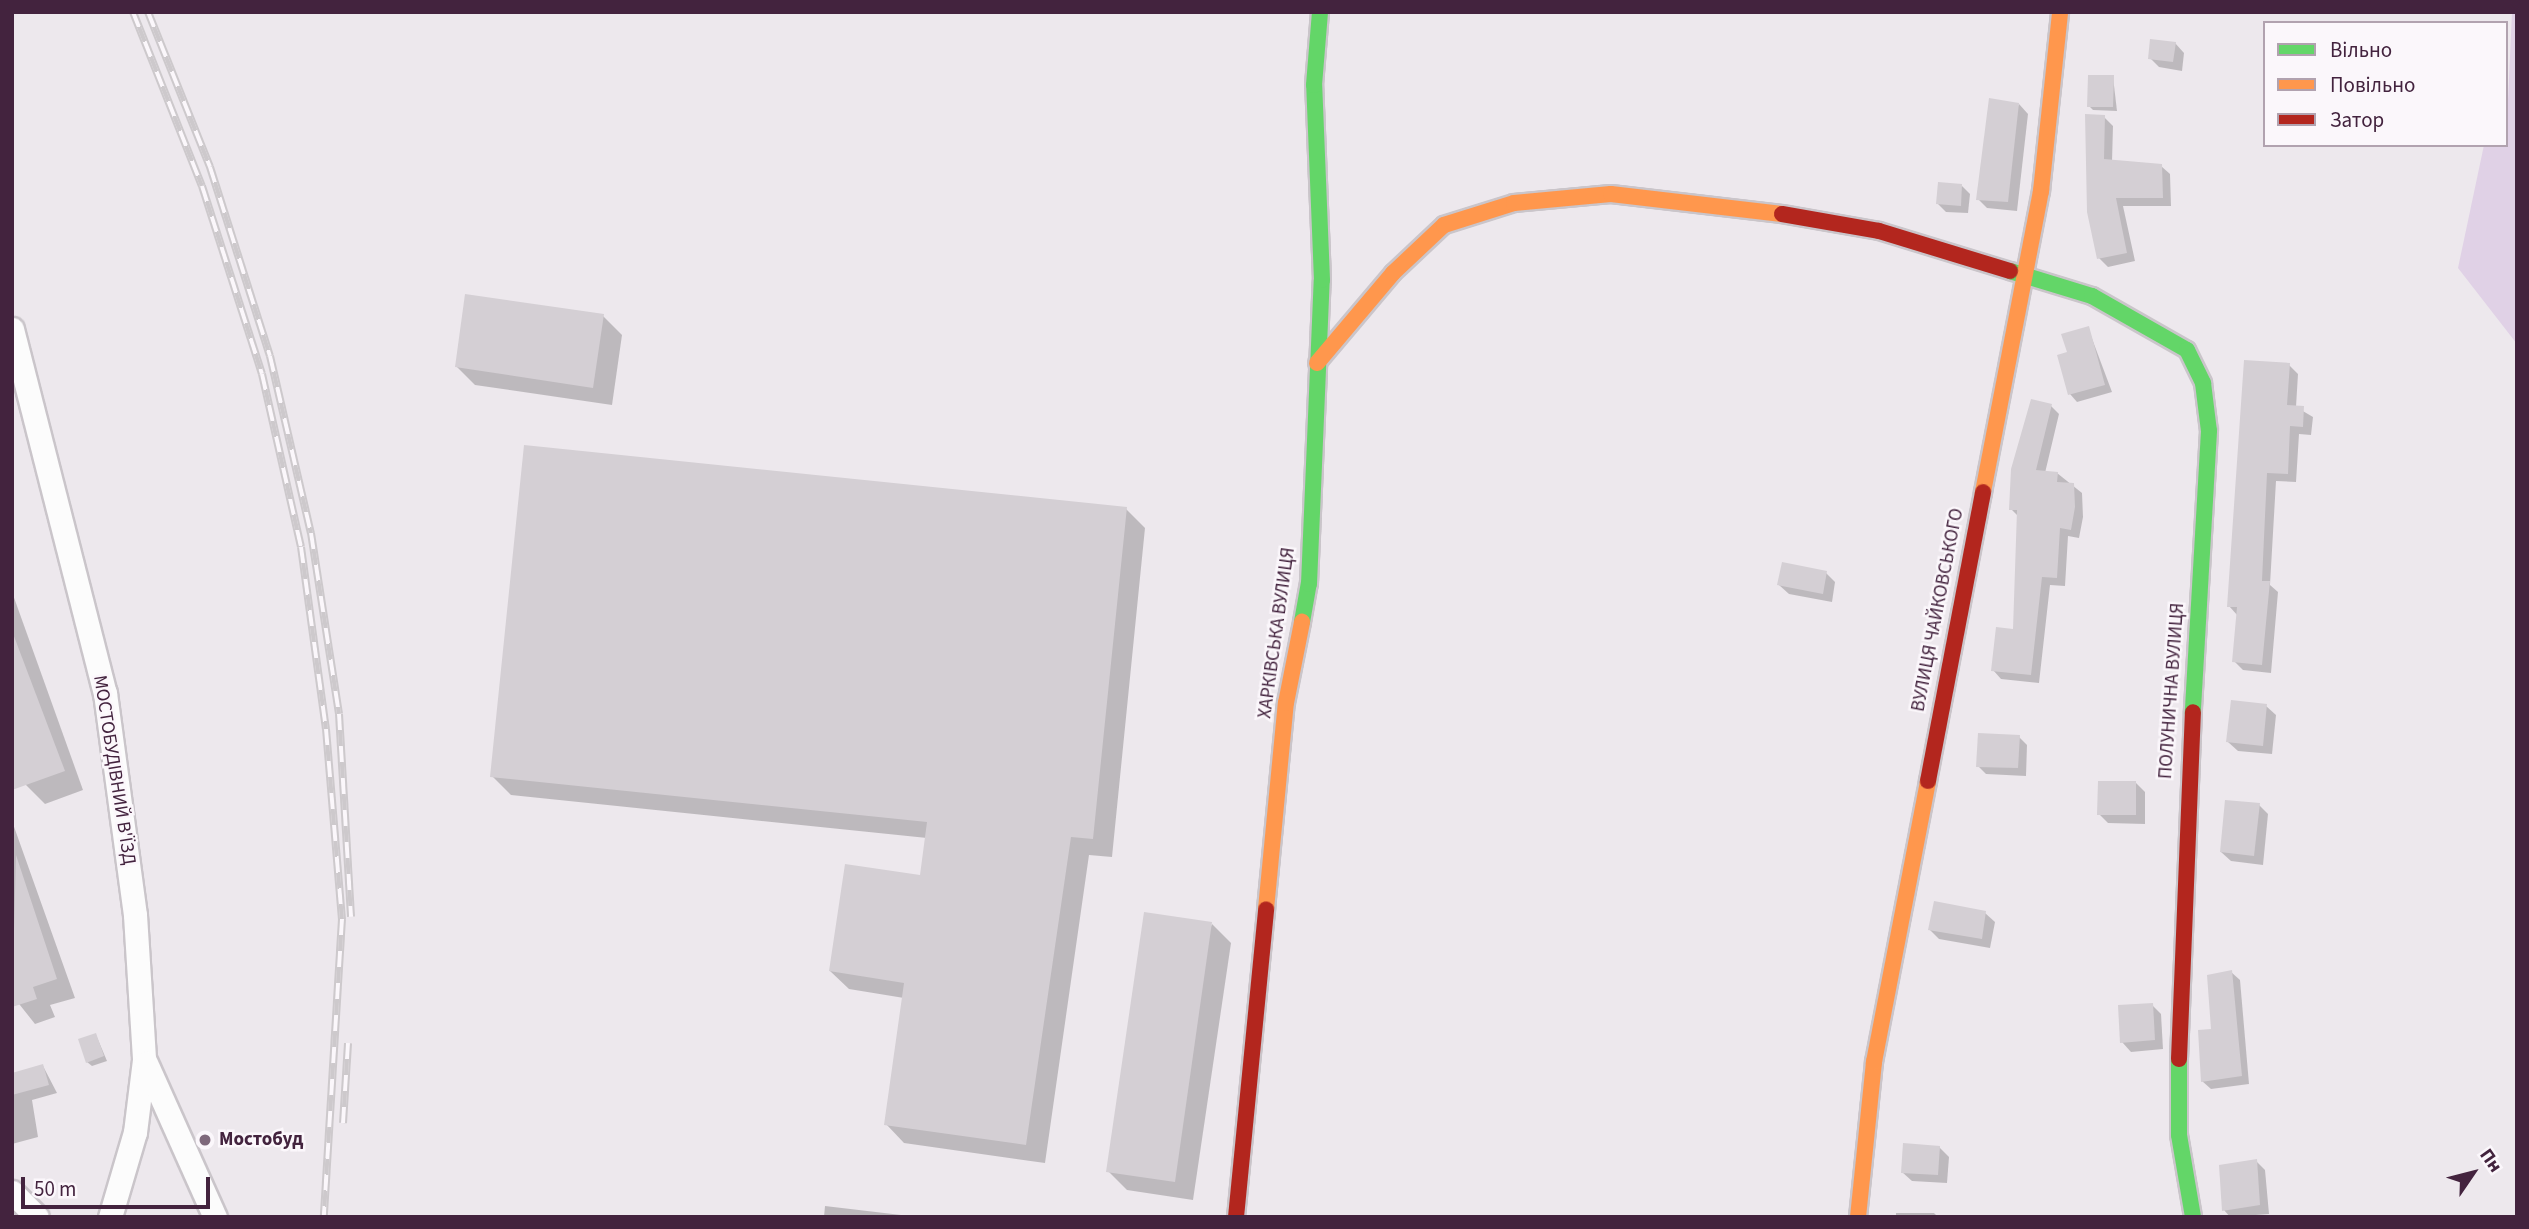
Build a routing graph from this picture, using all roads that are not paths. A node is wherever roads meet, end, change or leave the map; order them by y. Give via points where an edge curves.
1 (1320, 12) edge
2 (2060, 12) edge
3 (2027, 275) junction
4 (12, 329) edge
5 (1317, 363) junction
6 (144, 1060) junction
7 (12, 1192) edge
8 (37, 1217) edge
9 (110, 1217) edge
10 (215, 1217) edge
11 (1236, 1217) edge
12 (1858, 1217) edge
13 (2193, 1217) edge

1 - 5 street, ХАРКІВСЬКА ВУЛИЦЯ
2 - 3 street, ВУЛИЦЯ ЧАЙКОВСЬКОГО
3 - 5 street, ПОЛУНИЧНА ВУЛИЦЯ via 1830,219 1661,195 1546,198 1473,212 1433,234
3 - 12 street, ВУЛИЦЯ ЧАЙКОВСЬКОГО via 1874,1062
3 - 13 street, ПОЛУНИЧНА ВУЛИЦЯ via 2101,299 2167,334 2194,359 2206,396 2176,1060 2179,1135
4 - 6 street, МОСТОБУДІВНИЙ В'ЇЗД via 105,692 135,915
5 - 11 street, ХАРКІВСЬКА ВУЛИЦЯ via 1309,584 1286,703
6 - 9 street, МОСТОБУДІВНИЙ В'ЇЗД via 135,1132
6 - 10 street
7 - 8 street

